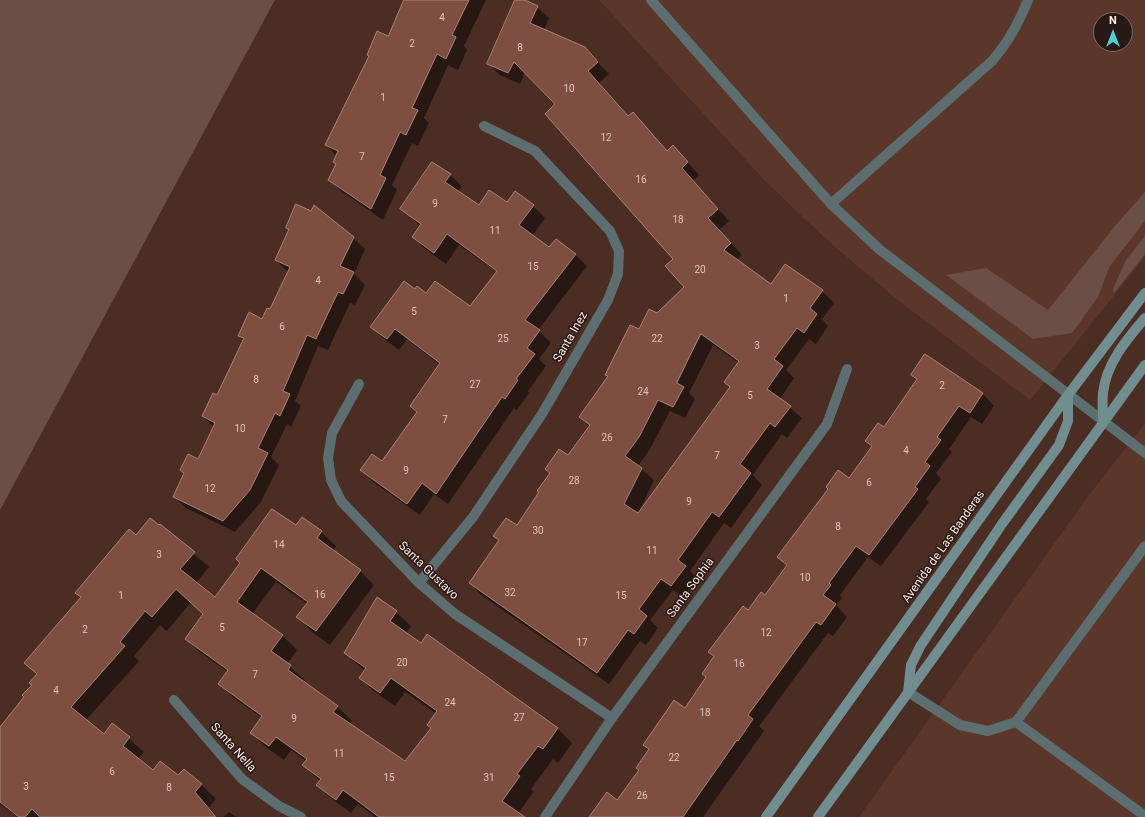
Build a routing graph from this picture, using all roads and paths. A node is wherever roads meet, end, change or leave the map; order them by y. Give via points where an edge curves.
1 (651, 0) edge
2 (1028, 0) edge
3 (484, 126) dead end
4 (831, 204) junction
5 (1145, 293) edge
6 (1145, 318) edge
7 (1145, 365) edge
8 (847, 369) dead end
9 (359, 384) dead end
10 (1068, 395) junction
11 (1103, 422) junction
12 (1145, 453) edge
13 (1145, 546) edge
14 (419, 583) junction
15 (908, 692) junction
16 (174, 700) dead end
17 (612, 718) junction
18 (1016, 722) junction
19 (1145, 816) edge
20 (301, 817) edge
21 (545, 817) edge
22 (766, 817) edge
23 (818, 817) edge

1 - 4 street
2 - 4 street via 1008,42 992,61
3 - 14 street, Santa Inez via 535,151 610,231 619,251 618,274 608,300 542,414 473,516
4 - 10 street via 880,249
5 - 10 main road, Avenida de Las Banderas
6 - 11 main road via 1128,337 1107,373 1102,394
7 - 11 main road
8 - 17 street, Santa Sophia via 826,424
9 - 14 street, Santa Gustavo via 332,433 328,458 331,480 341,501
10 - 11 street
10 - 15 main road via 1068,421 1059,445 1002,524 921,645 910,665
10 - 22 main road, Avenida de Las Banderas
11 - 12 street
11 - 15 main road
13 - 18 street
14 - 17 street, Santa Gustavo via 455,614
15 - 18 street via 960,725 988,731
15 - 23 main road
16 - 20 street, Santa Nella via 242,779 279,806
17 - 21 street, Santa Sophia
18 - 19 street

